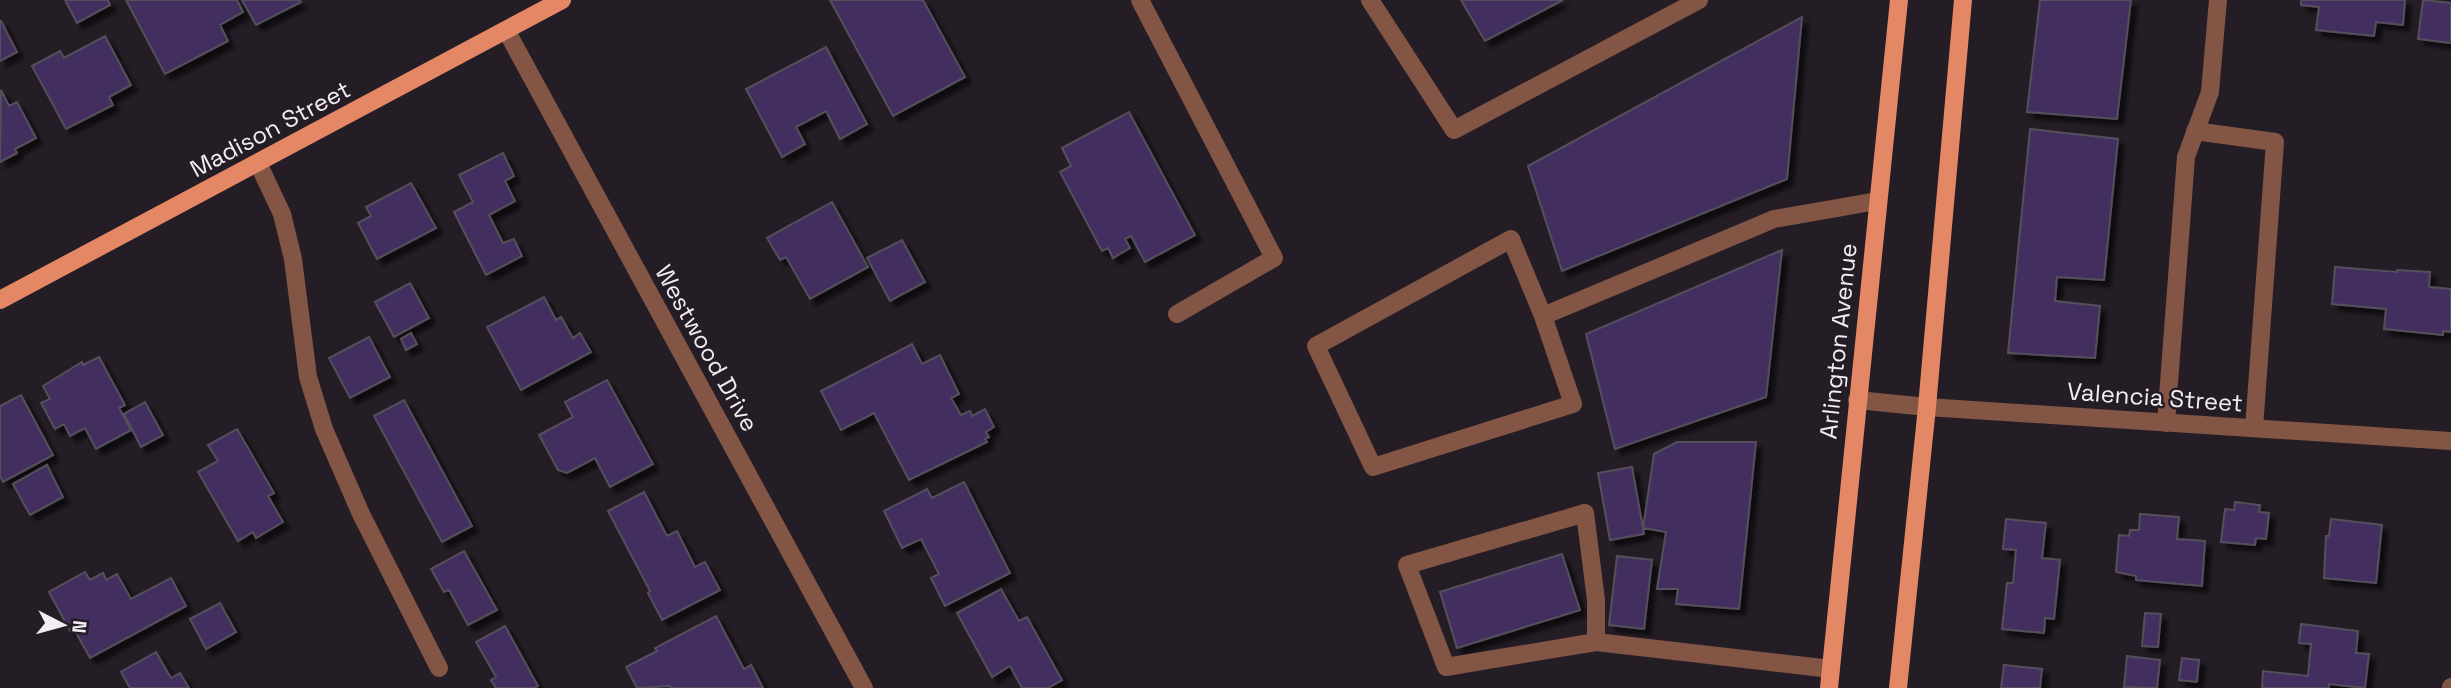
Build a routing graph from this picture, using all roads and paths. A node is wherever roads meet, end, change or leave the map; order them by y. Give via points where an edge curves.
1 (562, 0) edge
2 (1140, 0) edge
3 (1370, 0) edge
4 (1699, 0) edge
5 (1899, 0) edge
6 (1963, 0) edge
7 (2218, 0) edge
8 (506, 30) junction
9 (2195, 131) junction
10 (258, 163) junction
11 (1877, 201) junction
12 (0, 300) edge
13 (1177, 314) dead end
14 (1543, 316) junction
15 (1857, 400) junction
16 (1927, 407) junction
17 (2166, 423) junction
18 (2254, 428) junction
19 (2451, 441) edge
20 (1596, 642) junction
21 (439, 668) dead end
22 (1831, 669) junction
23 (864, 688) edge
24 (1829, 688) edge
25 (1898, 688) edge

1 - 8 main road, Madison Street
2 - 13 street via 1274,258
3 - 4 street via 1454,130
5 - 11 main road, Arlington Avenue
6 - 16 main road
7 - 9 street via 2210,92
8 - 10 main road, Madison Street
8 - 23 street, Westwood Drive
9 - 17 street via 2186,158
9 - 18 street via 2275,142
10 - 12 main road, Madison Street
10 - 21 street via 282,214 293,259 308,377 324,429 361,514
11 - 14 street via 1774,219
11 - 15 main road, Arlington Avenue
14 - 14 street via 1573,404 1373,467 1315,345 1511,239
15 - 16 street, Valencia Street
15 - 22 main road, Arlington Avenue
16 - 17 street, Valencia Street
16 - 25 main road
17 - 18 street, Valencia Street
18 - 19 street, Valencia Street
20 - 20 street via 1446,667 1407,565 1585,513 1596,600
20 - 22 street
22 - 24 main road, Arlington Avenue

